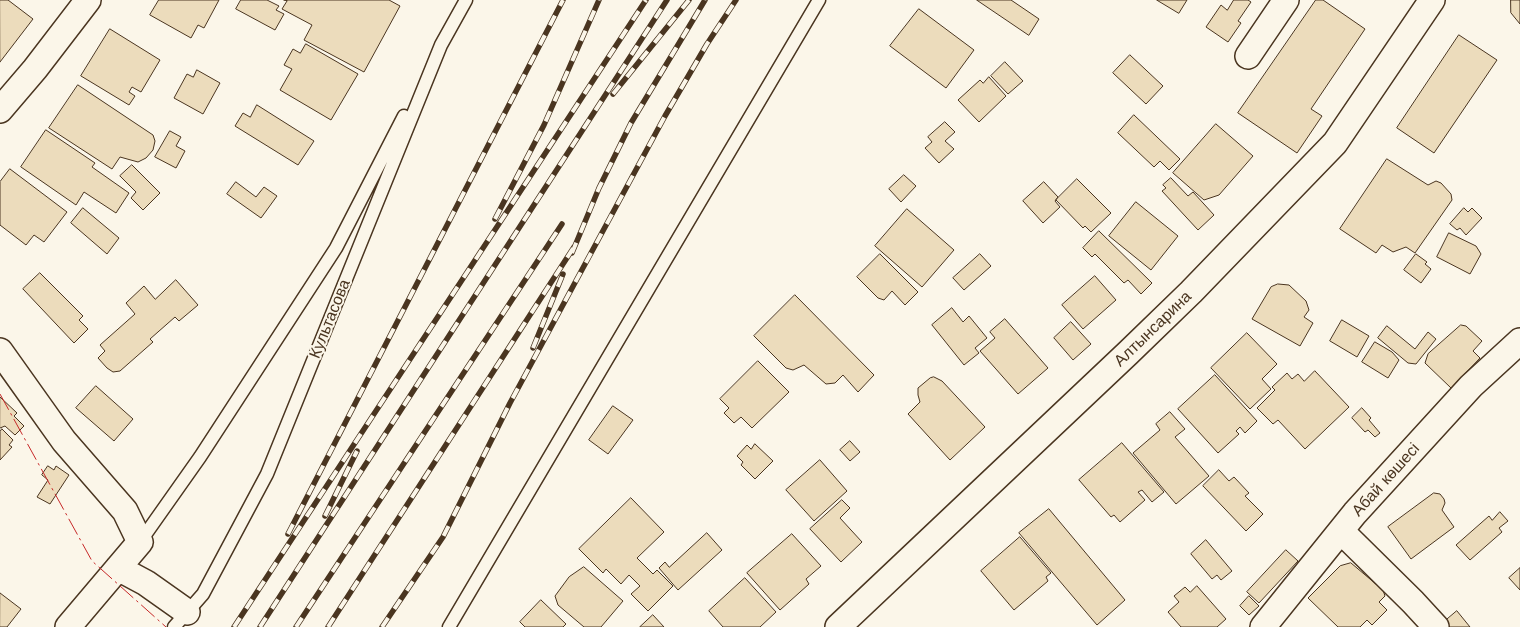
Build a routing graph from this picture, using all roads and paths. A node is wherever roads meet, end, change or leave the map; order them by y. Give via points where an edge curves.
1 (88, 0) edge
2 (466, 0) edge
3 (819, 0) edge
4 (1286, 0) edge
5 (1432, 0) edge
6 (441, 45) junction
7 (1248, 56) dead end
8 (0, 110) edge
9 (1520, 341) edge
10 (0, 351) edge
11 (1341, 531) junction
12 (140, 542) junction
13 (118, 568) junction
14 (181, 620) edge
15 (68, 627) edge
16 (449, 627) edge
17 (838, 627) edge
18 (1263, 627) edge
19 (1436, 627) edge

1 - 8 street
2 - 6 lane, Культасова
3 - 16 lane
4 - 7 street
5 - 17 street, Алтынсарина via 1335,143 1163,319
6 - 12 lane via 336,248 200,457
6 - 14 lane, Культасова via 267,474 203,594
9 - 11 street, Абай көшесі via 1471,386
10 - 12 street via 64,441 125,511
11 - 18 street, Абай көшесі
11 - 19 street
12 - 13 street
13 - 14 street via 146,583
13 - 15 street

